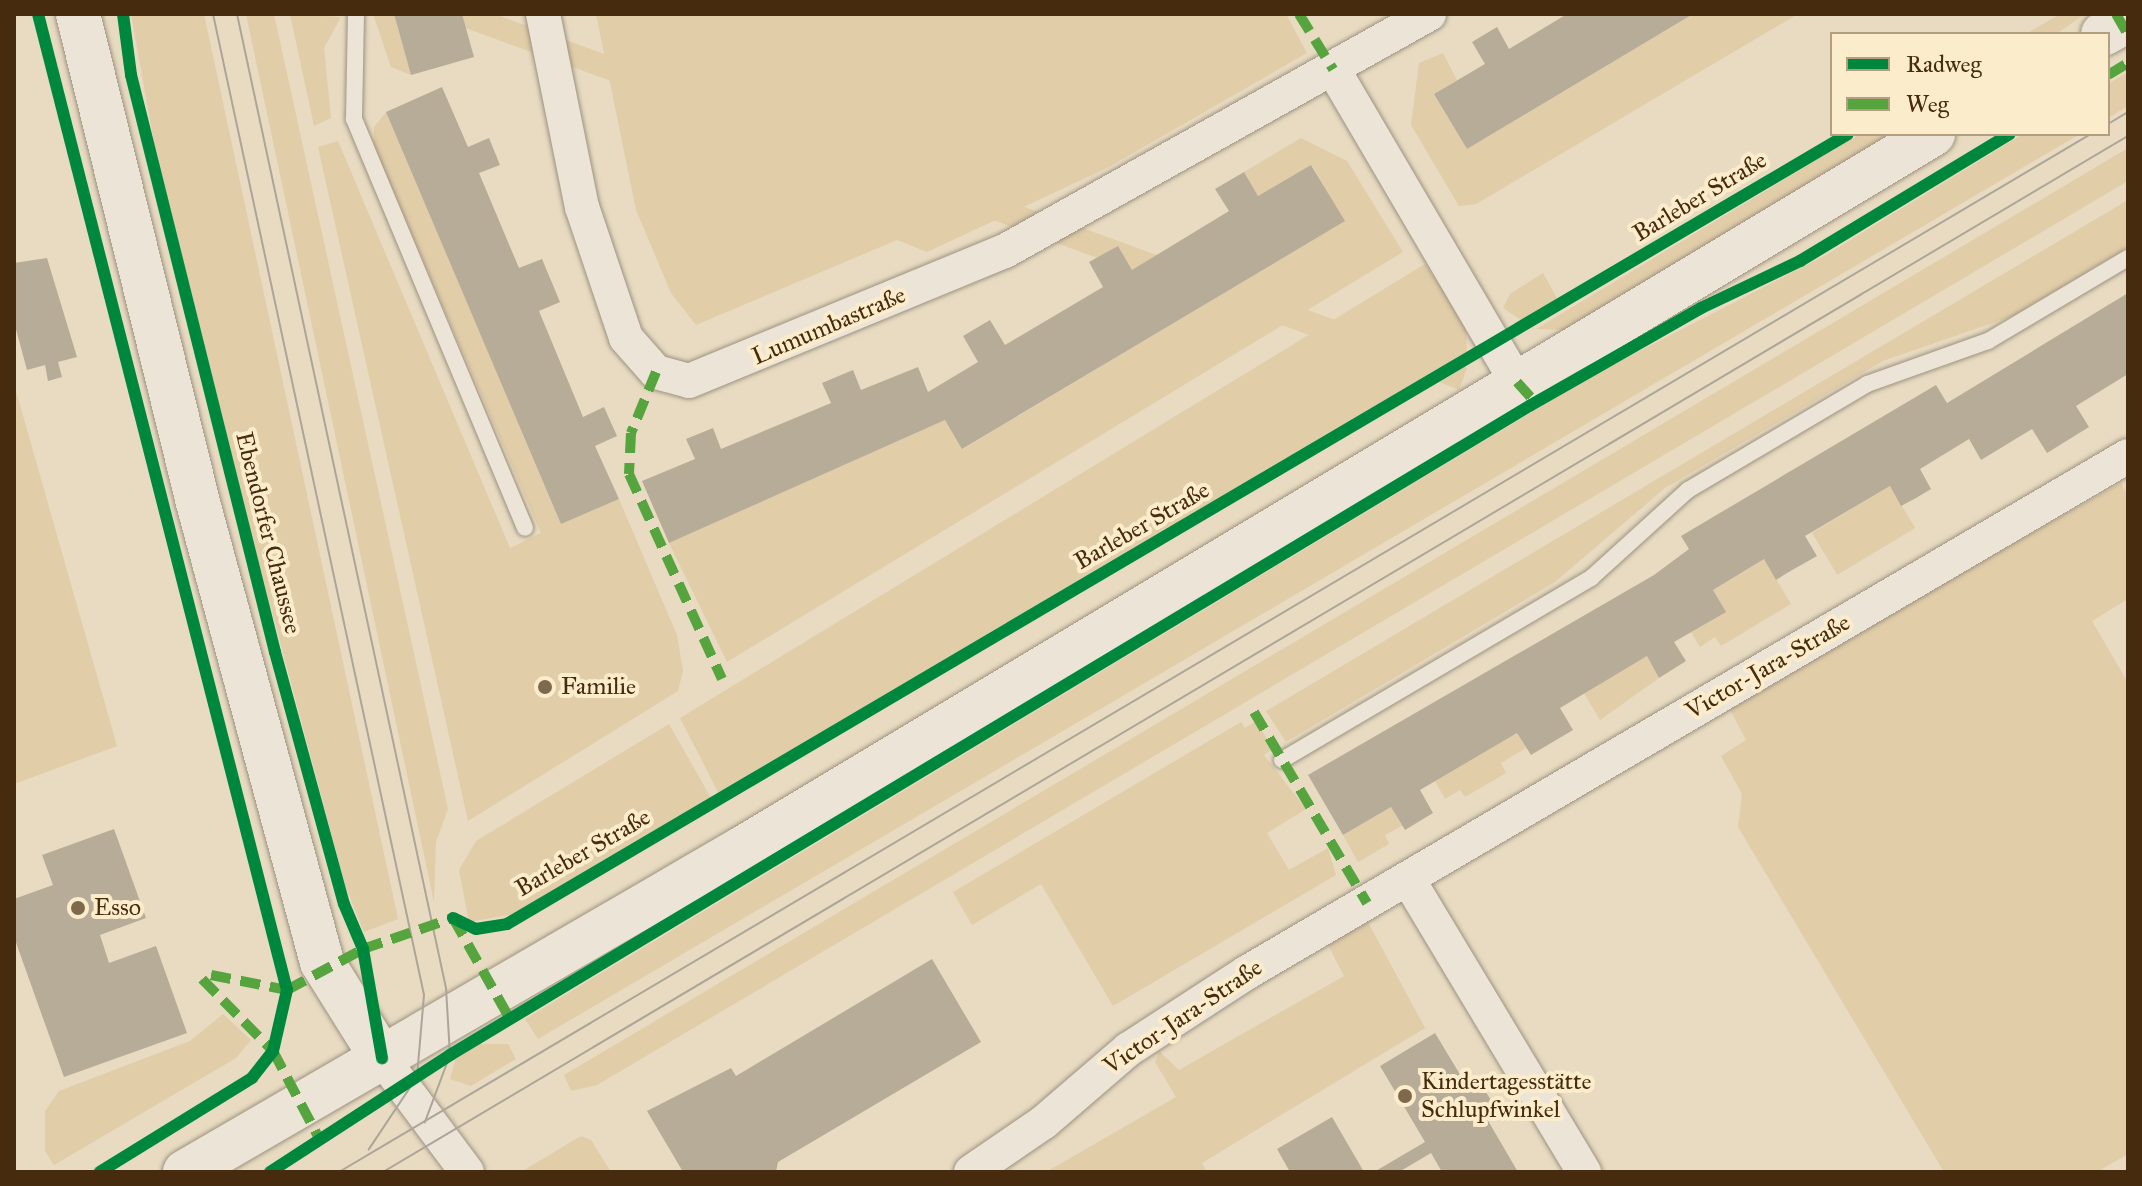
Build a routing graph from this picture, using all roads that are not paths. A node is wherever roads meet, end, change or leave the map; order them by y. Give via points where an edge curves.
1 (78, 14) edge
2 (356, 14) edge
3 (543, 14) edge
4 (1429, 14) edge
5 (2128, 20) edge
6 (2107, 32) edge
7 (1333, 69) junction
8 (1930, 136) edge
9 (2128, 258) edge
10 (1517, 382) junction
11 (2128, 456) edge
12 (525, 528) dead end
13 (1282, 760) dead end
14 (1408, 879) junction
15 (382, 1058) junction
16 (185, 1172) edge
17 (467, 1172) edge
18 (971, 1172) edge
19 (1584, 1172) edge

1 - 15 street via 201,514 322,962
2 - 12 lane via 354,119
3 - 7 street, Lumumbastraße via 582,207 626,338 656,372 689,381 1005,251
4 - 7 street, Lumumbastraße
5 - 6 street
7 - 10 street
8 - 10 street
9 - 13 lane via 1988,341 1867,384 1702,481 1591,578
10 - 15 street
11 - 14 street, Victor-Jara-Straße
14 - 18 street, Victor-Jara-Straße via 1187,1010
14 - 19 street
15 - 16 street
15 - 17 street

